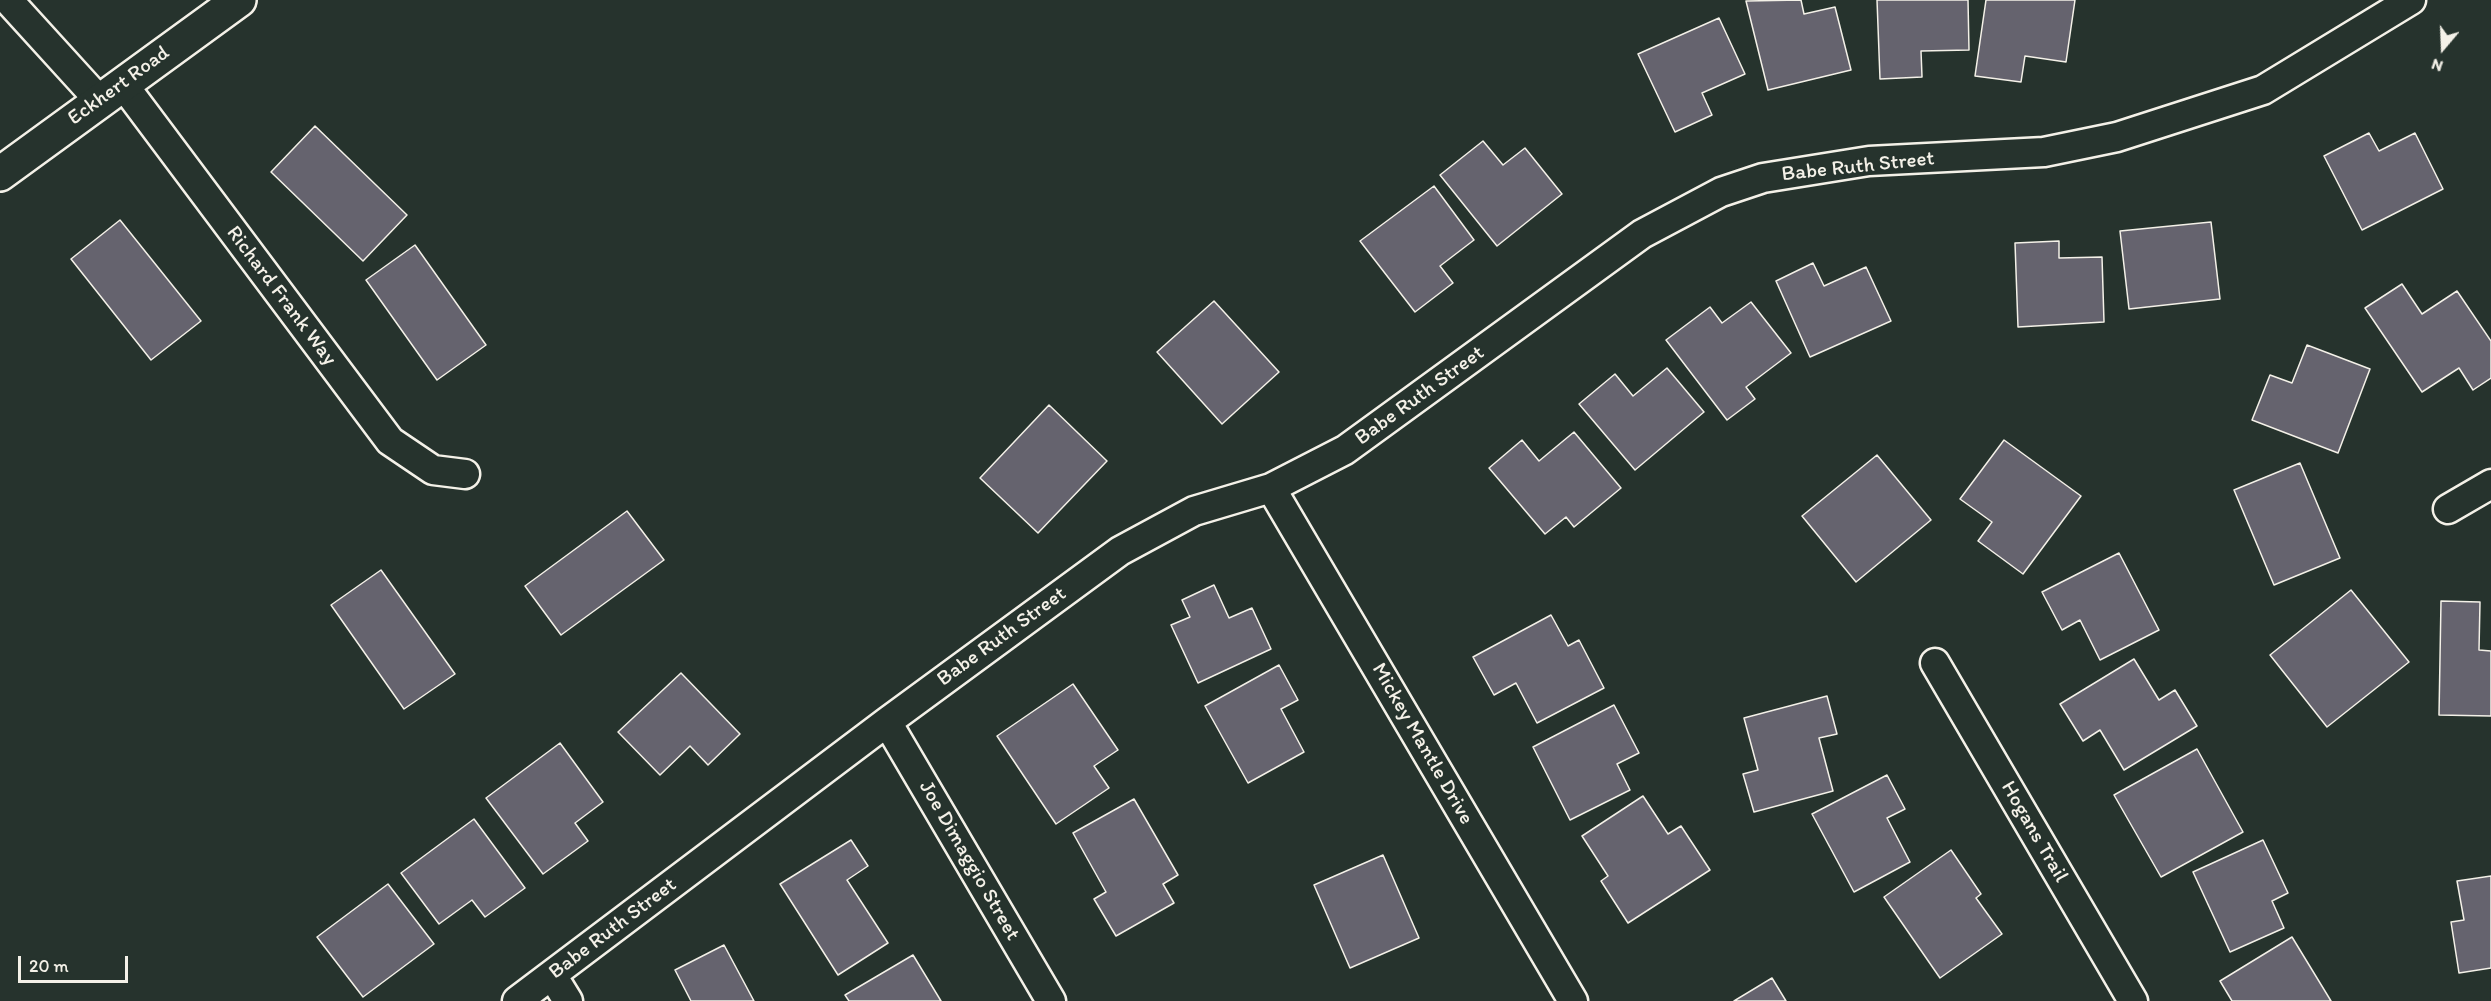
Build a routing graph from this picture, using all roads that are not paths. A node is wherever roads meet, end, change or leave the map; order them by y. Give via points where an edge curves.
1 (8, 0) edge
2 (239, 0) edge
3 (2411, 0) edge
4 (111, 92) junction
5 (0, 174) edge
6 (465, 474) dead end
7 (2491, 484) edge
8 (1271, 488) junction
9 (2448, 509) dead end
10 (1935, 663) dead end
11 (887, 722) junction
12 (552, 975) junction
13 (517, 1001) edge
14 (568, 1001) edge
15 (1051, 1001) edge
16 (1573, 1001) edge
17 (2133, 1001) edge

1 - 4 street, Richard Frank Way
2 - 4 main road, Eckhert Road
3 - 8 street, Babe Ruth Street via 2263,90 2117,138 2044,152 1869,161 1763,178 1721,192 1642,234 1345,450
4 - 5 main road, Eckhert Road
4 - 6 street, Richard Frank Way via 390,441 433,470
7 - 9 street
8 - 11 street, Babe Ruth Street via 1194,511 1120,551
8 - 16 street, Mickey Mantle Drive
10 - 17 street, Hogans Trail
11 - 12 street, Babe Ruth Street
11 - 15 street, Joe Dimaggio Street
12 - 13 street, Babe Ruth Street
12 - 14 street

